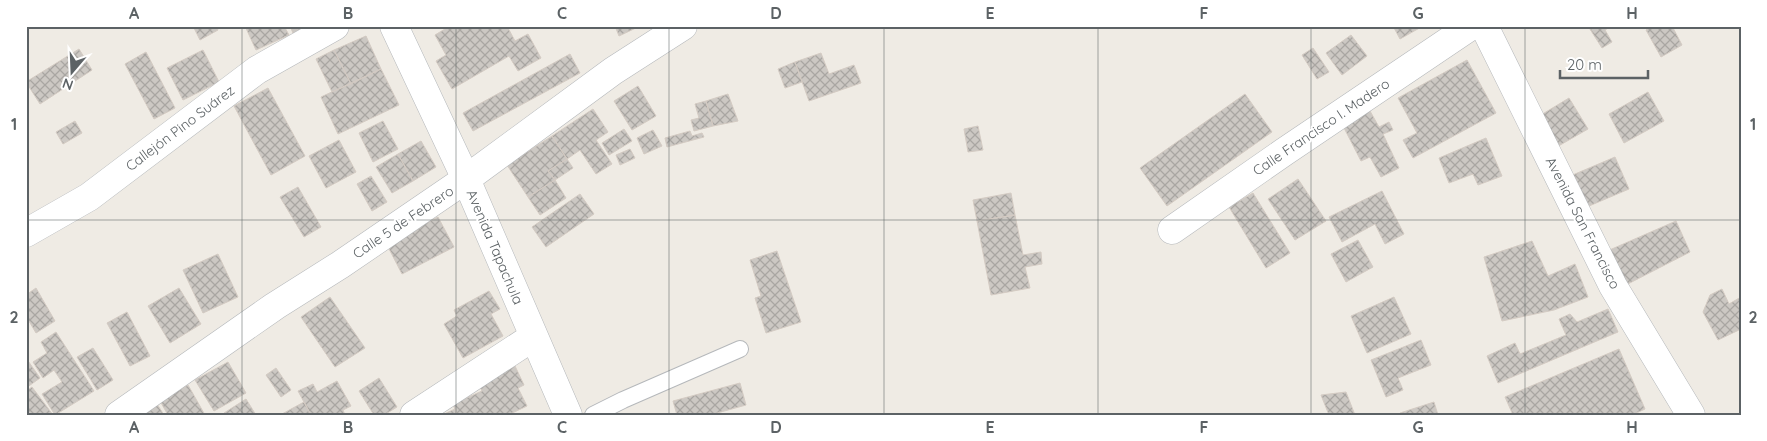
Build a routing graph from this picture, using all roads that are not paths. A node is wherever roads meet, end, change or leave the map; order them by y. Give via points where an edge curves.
1 (335, 26) edge
2 (394, 26) edge
3 (684, 26) edge
4 (1470, 26) edge
5 (1484, 26) edge
6 (466, 179) junction
7 (1172, 230) dead end
8 (26, 233) edge
9 (533, 337) junction
10 (740, 348) dead end
11 (119, 415) edge
12 (414, 415) edge
13 (568, 415) edge
14 (593, 415) edge
15 (1691, 415) edge

1 - 8 street, Callejón Pino Suárez via 257,70 89,197
2 - 6 street, Avenida Tapachula
3 - 6 street, Calle 5 de Febrero via 613,71
4 - 7 street, Calle Francisco I. Madero
5 - 15 street, Avenida San Francisco via 1613,286
6 - 9 street, Avenida Tapachula
6 - 11 street, Calle 5 de Febrero via 260,316
9 - 12 street
9 - 13 street, Avenida Tapachula
10 - 14 lane

